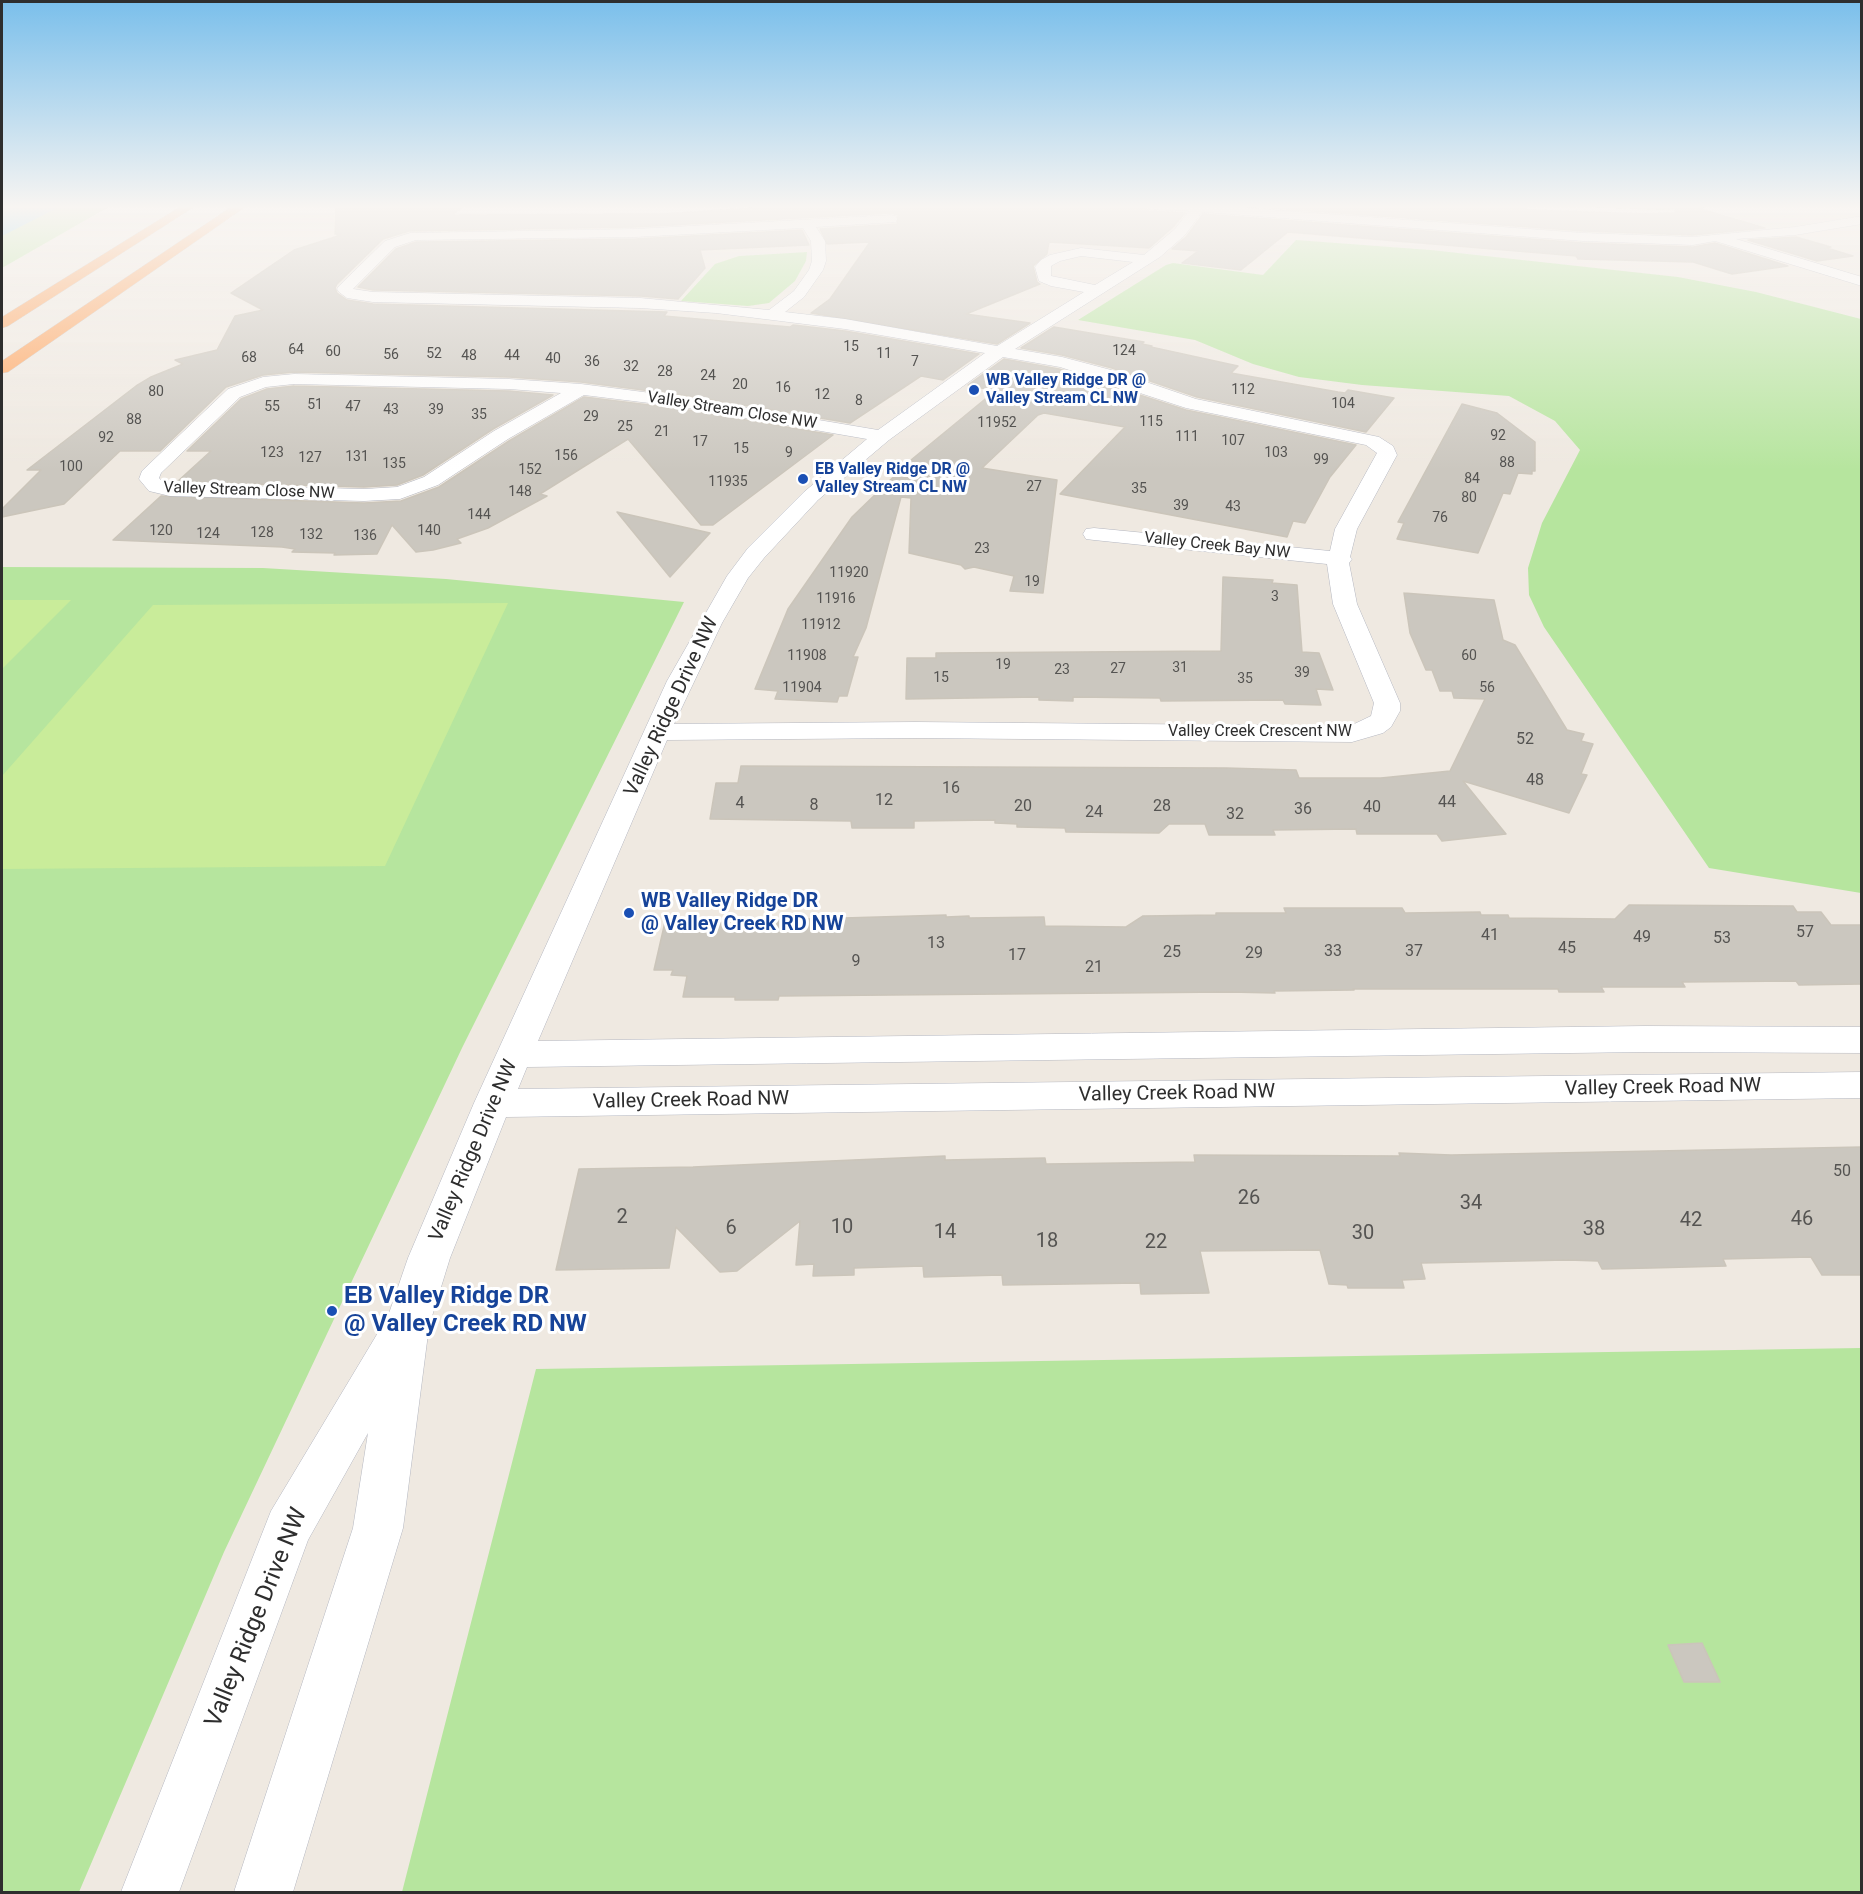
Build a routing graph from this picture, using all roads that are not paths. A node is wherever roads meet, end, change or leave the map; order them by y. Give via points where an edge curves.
1 (49, 293) edge
2 (112, 293) edge
3 (350, 293) edge
4 (799, 293) edge
5 (1094, 293) edge
6 (773, 314) junction
7 (2, 323) edge
8 (1000, 351) junction
9 (2, 368) edge
10 (581, 389) junction
11 (882, 436) junction
12 (1094, 534) dead end
13 (1341, 559) junction
14 (658, 732) junction
15 (1645, 1039) junction
16 (1862, 1040) edge
17 (989, 1047) junction
18 (516, 1054) junction
19 (1862, 1084) edge
20 (1672, 1088) junction
21 (993, 1097) junction
22 (493, 1103) junction
23 (407, 1326) junction
24 (150, 1893) edge
25 (264, 1893) edge

1 - 7 highway
2 - 9 highway
3 - 6 street via 610,302
4 - 6 street
5 - 8 street, Valley Ridge Drive NW
6 - 8 street
8 - 11 street, Valley Ridge Drive NW
8 - 13 street, Valley Creek Crescent NW via 1062,362 1203,407 1363,438 1380,445 1387,455 1346,529
10 - 10 street, Valley Stream Close NW via 431,481 400,493 170,490 156,487 149,479 152,471 234,393 263,382 422,381
10 - 11 street, Valley Stream Close NW
11 - 14 street, Valley Ridge Drive NW via 778,527 738,576 680,681
12 - 13 street, Valley Creek Bay NW
13 - 14 street, Valley Creek Crescent NW via 1338,562 1345,604 1387,703 1382,721 1363,731
14 - 18 street, Valley Ridge Drive NW
15 - 16 street
15 - 17 street
15 - 20 street
17 - 18 street
17 - 21 street
18 - 22 street, Valley Ridge Drive NW
19 - 20 street, Valley Creek Road NW
20 - 21 street, Valley Creek Road NW
21 - 22 street, Valley Creek Road NW
22 - 23 street, Valley Ridge Drive NW via 455,1190
23 - 24 street, Valley Ridge Drive NW via 288,1528
23 - 25 street, Valley Ridge Drive NW via 378,1528

